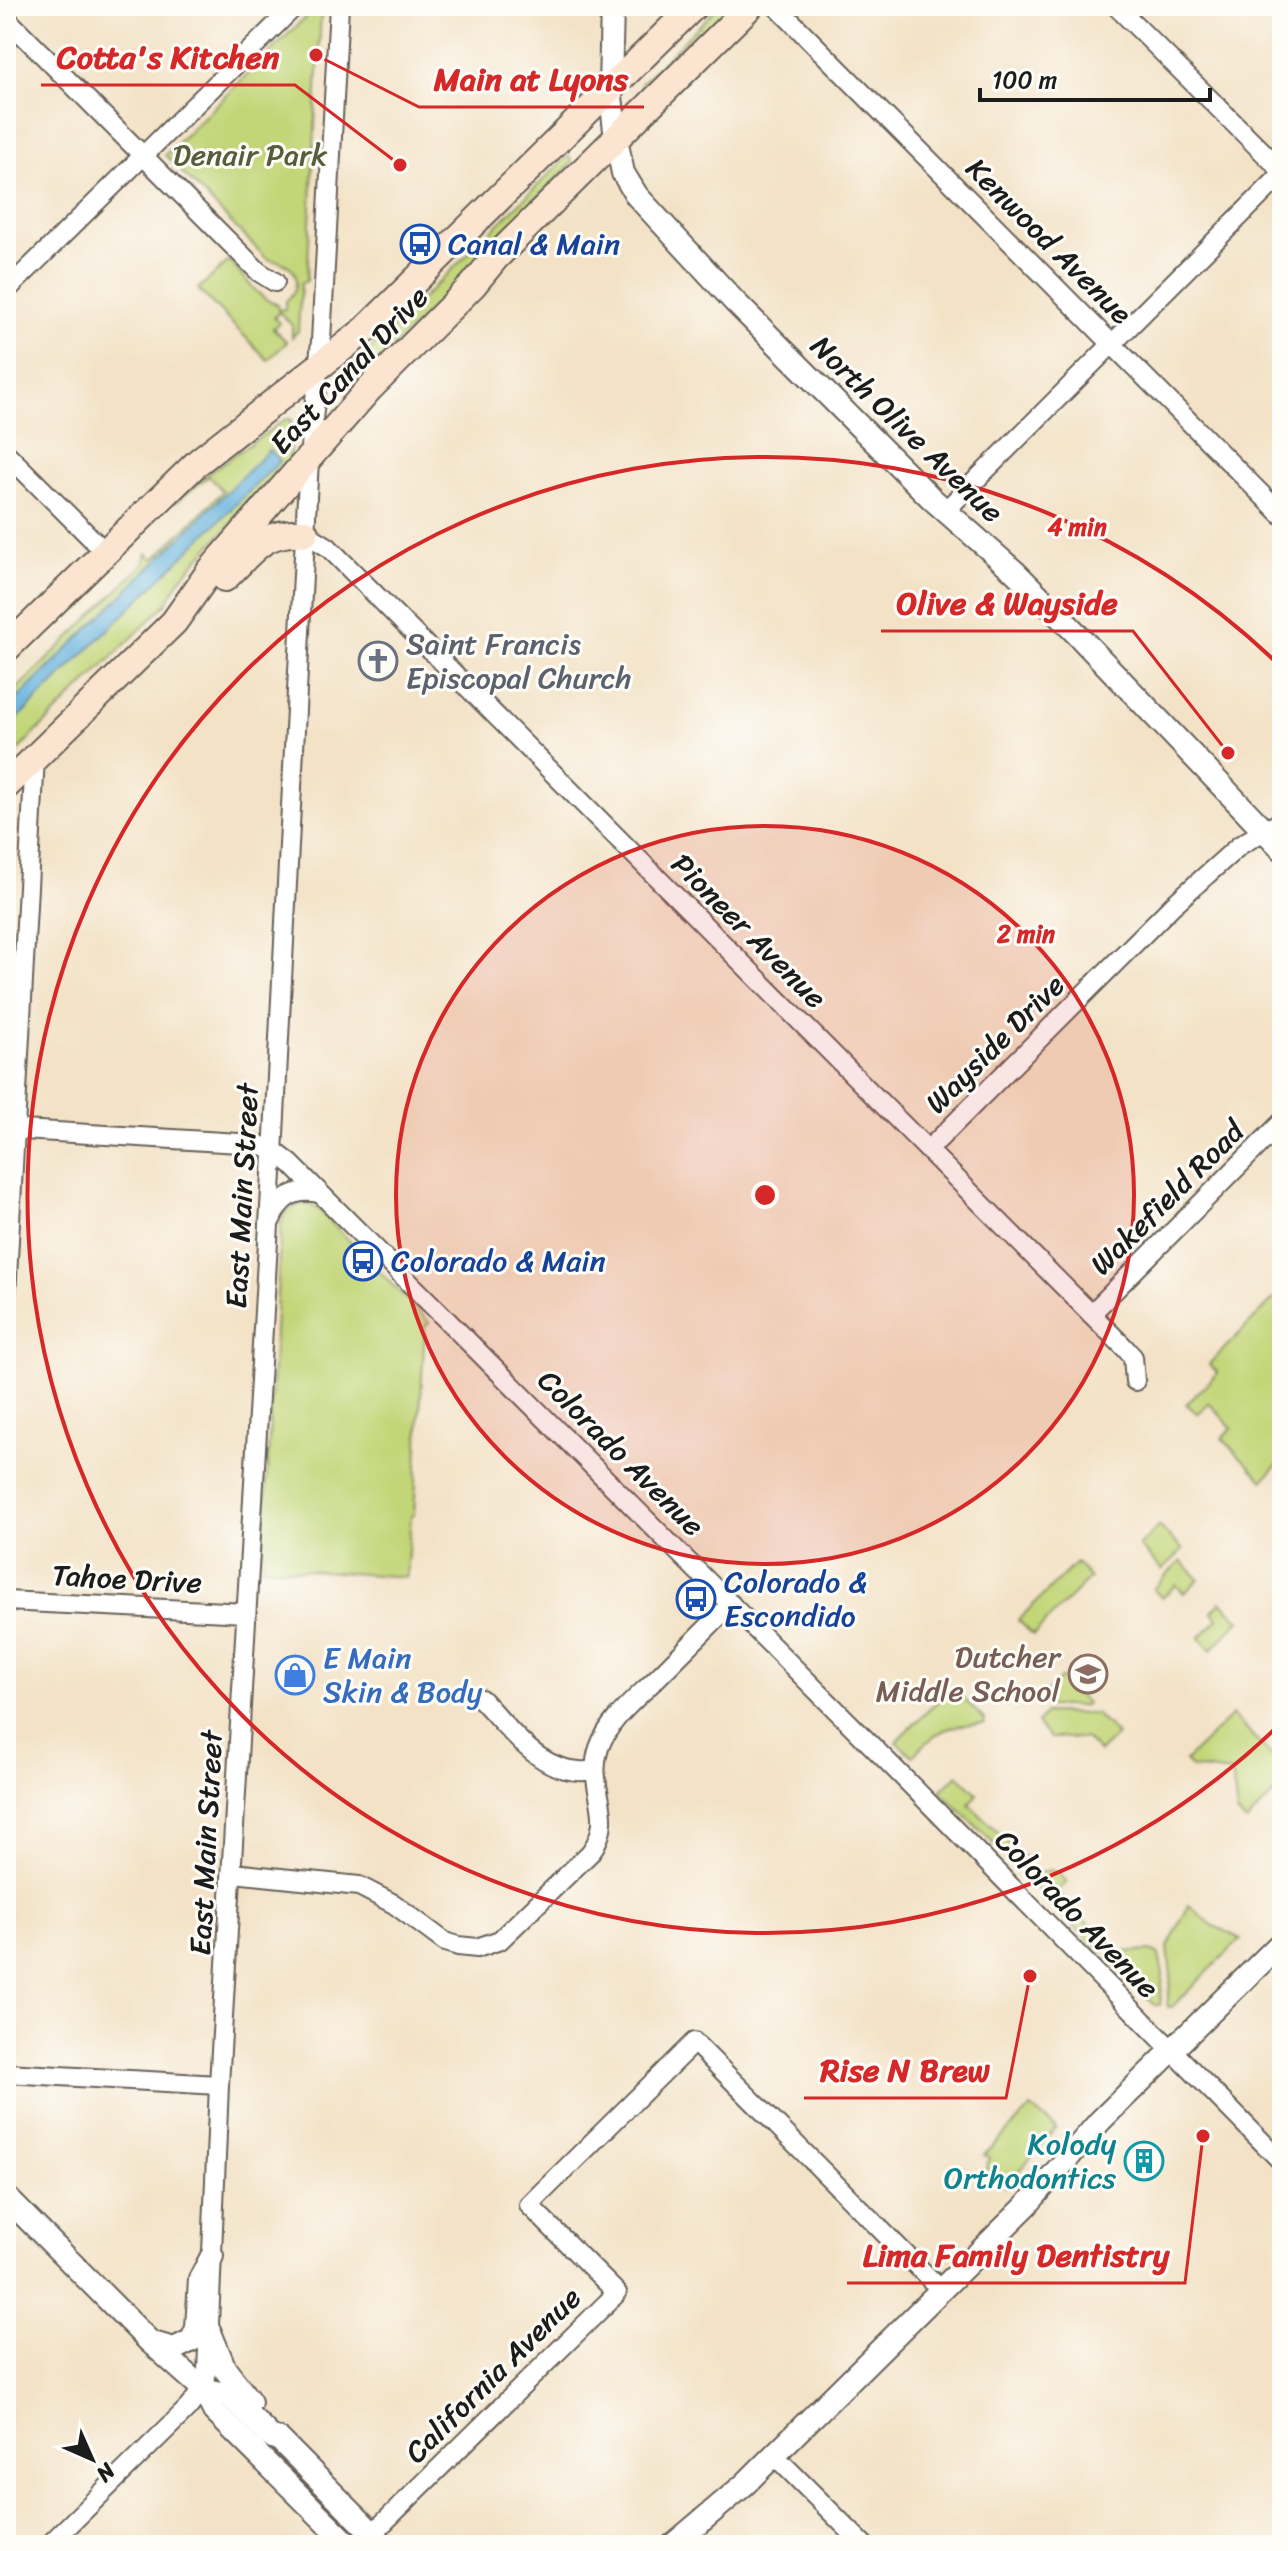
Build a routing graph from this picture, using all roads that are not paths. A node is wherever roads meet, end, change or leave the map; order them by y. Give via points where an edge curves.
1 (295, 6) edge
2 (339, 6) edge
3 (612, 6) edge
4 (694, 6) edge
5 (750, 6) edge
6 (776, 6) edge
7 (1116, 6) edge
8 (6, 18) edge
9 (610, 88) junction
10 (616, 139) junction
11 (143, 156) junction
12 (1282, 173) edge
13 (275, 282) dead end
14 (6, 291) edge
15 (1112, 343) junction
16 (319, 367) junction
17 (6, 453) edge
18 (309, 459) junction
19 (945, 511) junction
20 (1282, 515) edge
21 (305, 533) junction
22 (105, 552) junction
23 (174, 622) junction
24 (6, 649) edge
25 (35, 757) junction
26 (6, 786) edge
27 (1273, 826) edge
28 (1282, 849) edge
29 (1282, 1122) edge
30 (11, 1129) edge
31 (273, 1150) junction
32 (928, 1150) junction
33 (319, 1193) junction
34 (268, 1227) junction
35 (6, 1296) edge
36 (1091, 1314) junction
37 (1135, 1381) dead end
38 (6, 1601) edge
39 (731, 1604) junction
40 (246, 1613) junction
41 (481, 1699) dead end
42 (595, 1770) junction
43 (233, 1873) junction
44 (1282, 1942) edge
45 (1171, 2051) junction
46 (6, 2073) edge
47 (219, 2085) junction
48 (1282, 2162) edge
49 (6, 2197) edge
50 (212, 2256) junction
51 (941, 2290) junction
52 (209, 2330) junction
53 (149, 2341) junction
54 (203, 2389) junction
55 (280, 2440) junction
56 (774, 2455) junction
57 (372, 2541) edge
58 (49, 2545) edge
59 (349, 2545) edge
60 (673, 2545) edge
61 (864, 2545) edge

1 - 11 street
2 - 16 street, East Main Street
3 - 9 street, North Olive Avenue
4 - 9 main road, East Canal Drive
5 - 10 main road, East Canal Drive
6 - 15 street, Kenwood Avenue
7 - 12 street
8 - 11 street
9 - 10 street, North Olive Avenue
9 - 16 main road, East Canal Drive via 365,330
10 - 18 main road, East Canal Drive via 369,389
10 - 19 street, North Olive Avenue via 625,177 660,223
11 - 13 street
11 - 14 street
12 - 15 street
15 - 19 street
15 - 20 street, Kenwood Avenue
16 - 18 street, East Main Street
16 - 22 main road, East Canal Drive via 213,449
17 - 22 street
18 - 21 street, East Main Street
18 - 23 main road, East Canal Drive via 210,571
19 - 27 street, North Olive Avenue via 1023,580
21 - 23 main road via 268,537
21 - 31 street, East Main Street
21 - 32 street, Pioneer Avenue via 328,547
22 - 24 main road, East Canal Drive
23 - 25 main road, East Canal Drive
25 - 26 main road, East Canal Drive
25 - 30 street
27 - 28 street, North Olive Avenue
27 - 32 street, Wayside Drive via 1236,847 1173,905
29 - 36 street, Wakefield Road
30 - 31 street via 256,1144
30 - 35 street
31 - 33 street, Colorado Avenue
31 - 34 street, East Main Street
32 - 36 street, Pioneer Avenue
33 - 34 street via 301,1190 288,1196
33 - 39 street, Colorado Avenue
34 - 40 street, East Main Street
36 - 37 street, Pioneer Avenue via 1133,1357
38 - 40 street, Tahoe Drive
39 - 42 street via 611,1724
39 - 45 street, Colorado Avenue
40 - 43 street, East Main Street
41 - 42 street via 541,1759 561,1769
42 - 43 street via 603,1819 595,1846 506,1935 489,1945 471,1948 445,1942 387,1899 359,1886
43 - 47 street, East Main Street
44 - 45 street
45 - 48 street, Colorado Avenue
45 - 51 street
46 - 47 street
47 - 50 street, East Main Street
49 - 53 street
50 - 52 street, East Main Street
50 - 53 street via 200,2279 192,2340 174,2349
51 - 56 street
51 - 57 street, California Avenue via 694,2042 529,2205 617,2293
52 - 54 street, East Main Street
52 - 55 street via 232,2381
53 - 54 street
54 - 55 street via 229,2395
54 - 58 street
54 - 59 street via 214,2411
55 - 57 street
56 - 60 street
56 - 61 street

